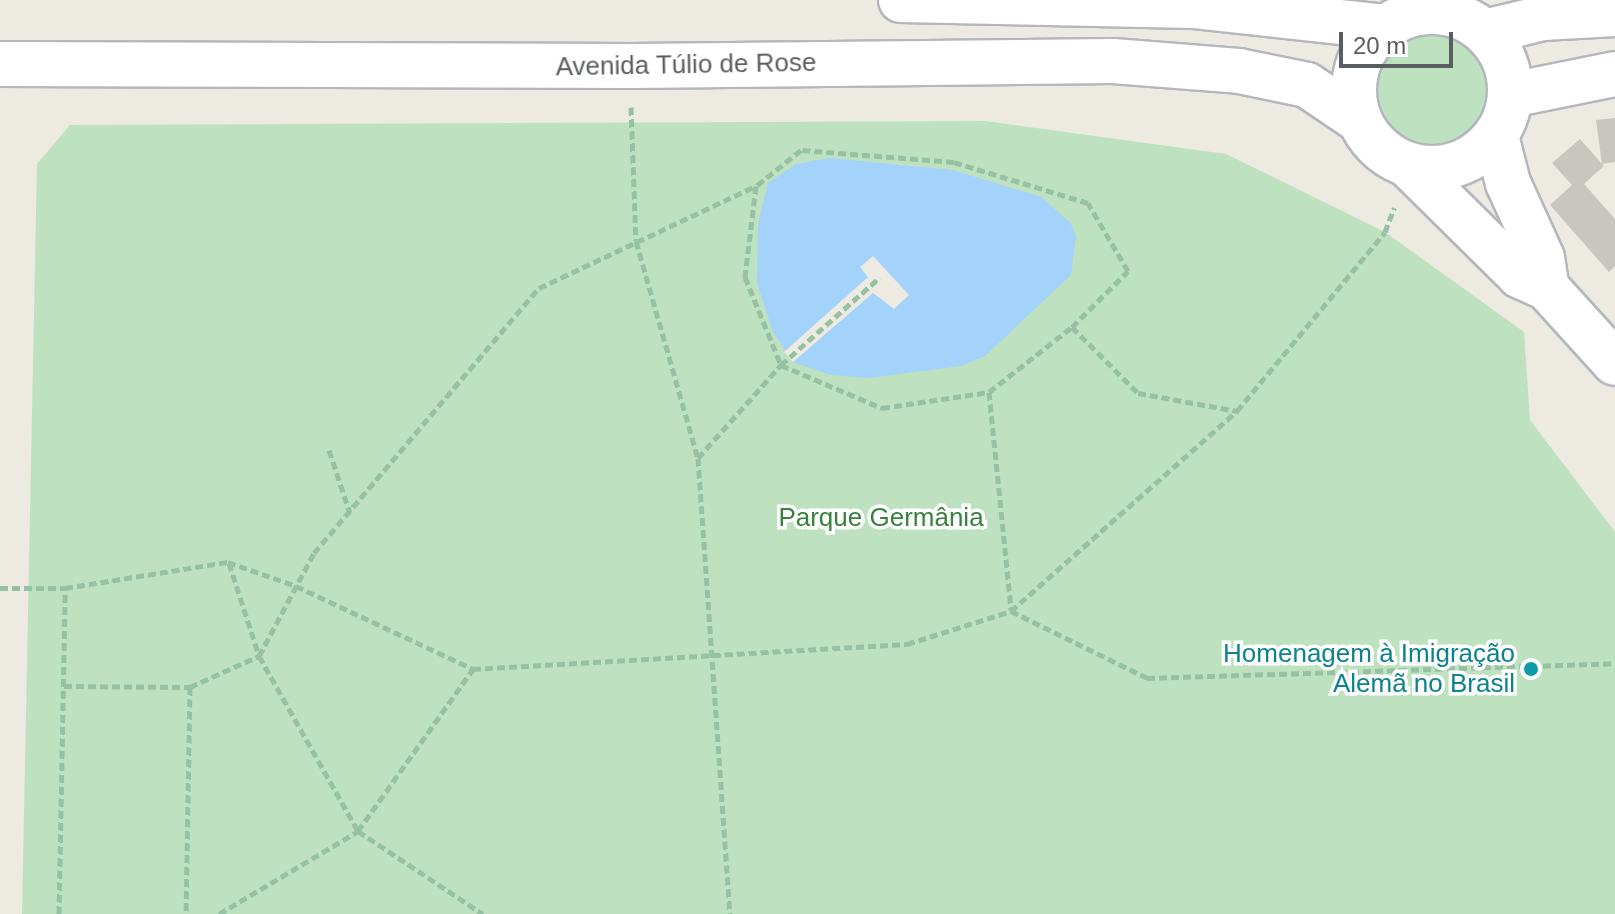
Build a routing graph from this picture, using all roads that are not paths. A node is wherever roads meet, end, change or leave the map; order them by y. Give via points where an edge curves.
1 (901, 0) edge
2 (1615, 14) edge
3 (1385, 27) junction
4 (1485, 32) junction
5 (0, 64) edge
6 (1615, 74) edge
7 (1511, 95) junction
8 (1359, 120) junction
9 (1496, 136) junction
10 (1409, 166) junction
11 (1547, 288) junction
12 (1615, 363) edge

1 - 3 street via 1193,6
2 - 4 street via 1543,18
3 - 4 street via 1409,15 1435,11 1462,18
3 - 8 street via 1366,46 1355,71
4 - 7 street via 1501,53
5 - 8 street, Avenida Túlio de Rose via 1113,61 1239,71 1307,85
6 - 7 street
7 - 9 street
8 - 10 street via 1371,140
9 - 10 street via 1458,164
9 - 11 street via 1508,183 1542,258
10 - 11 street via 1520,276
11 - 12 street

